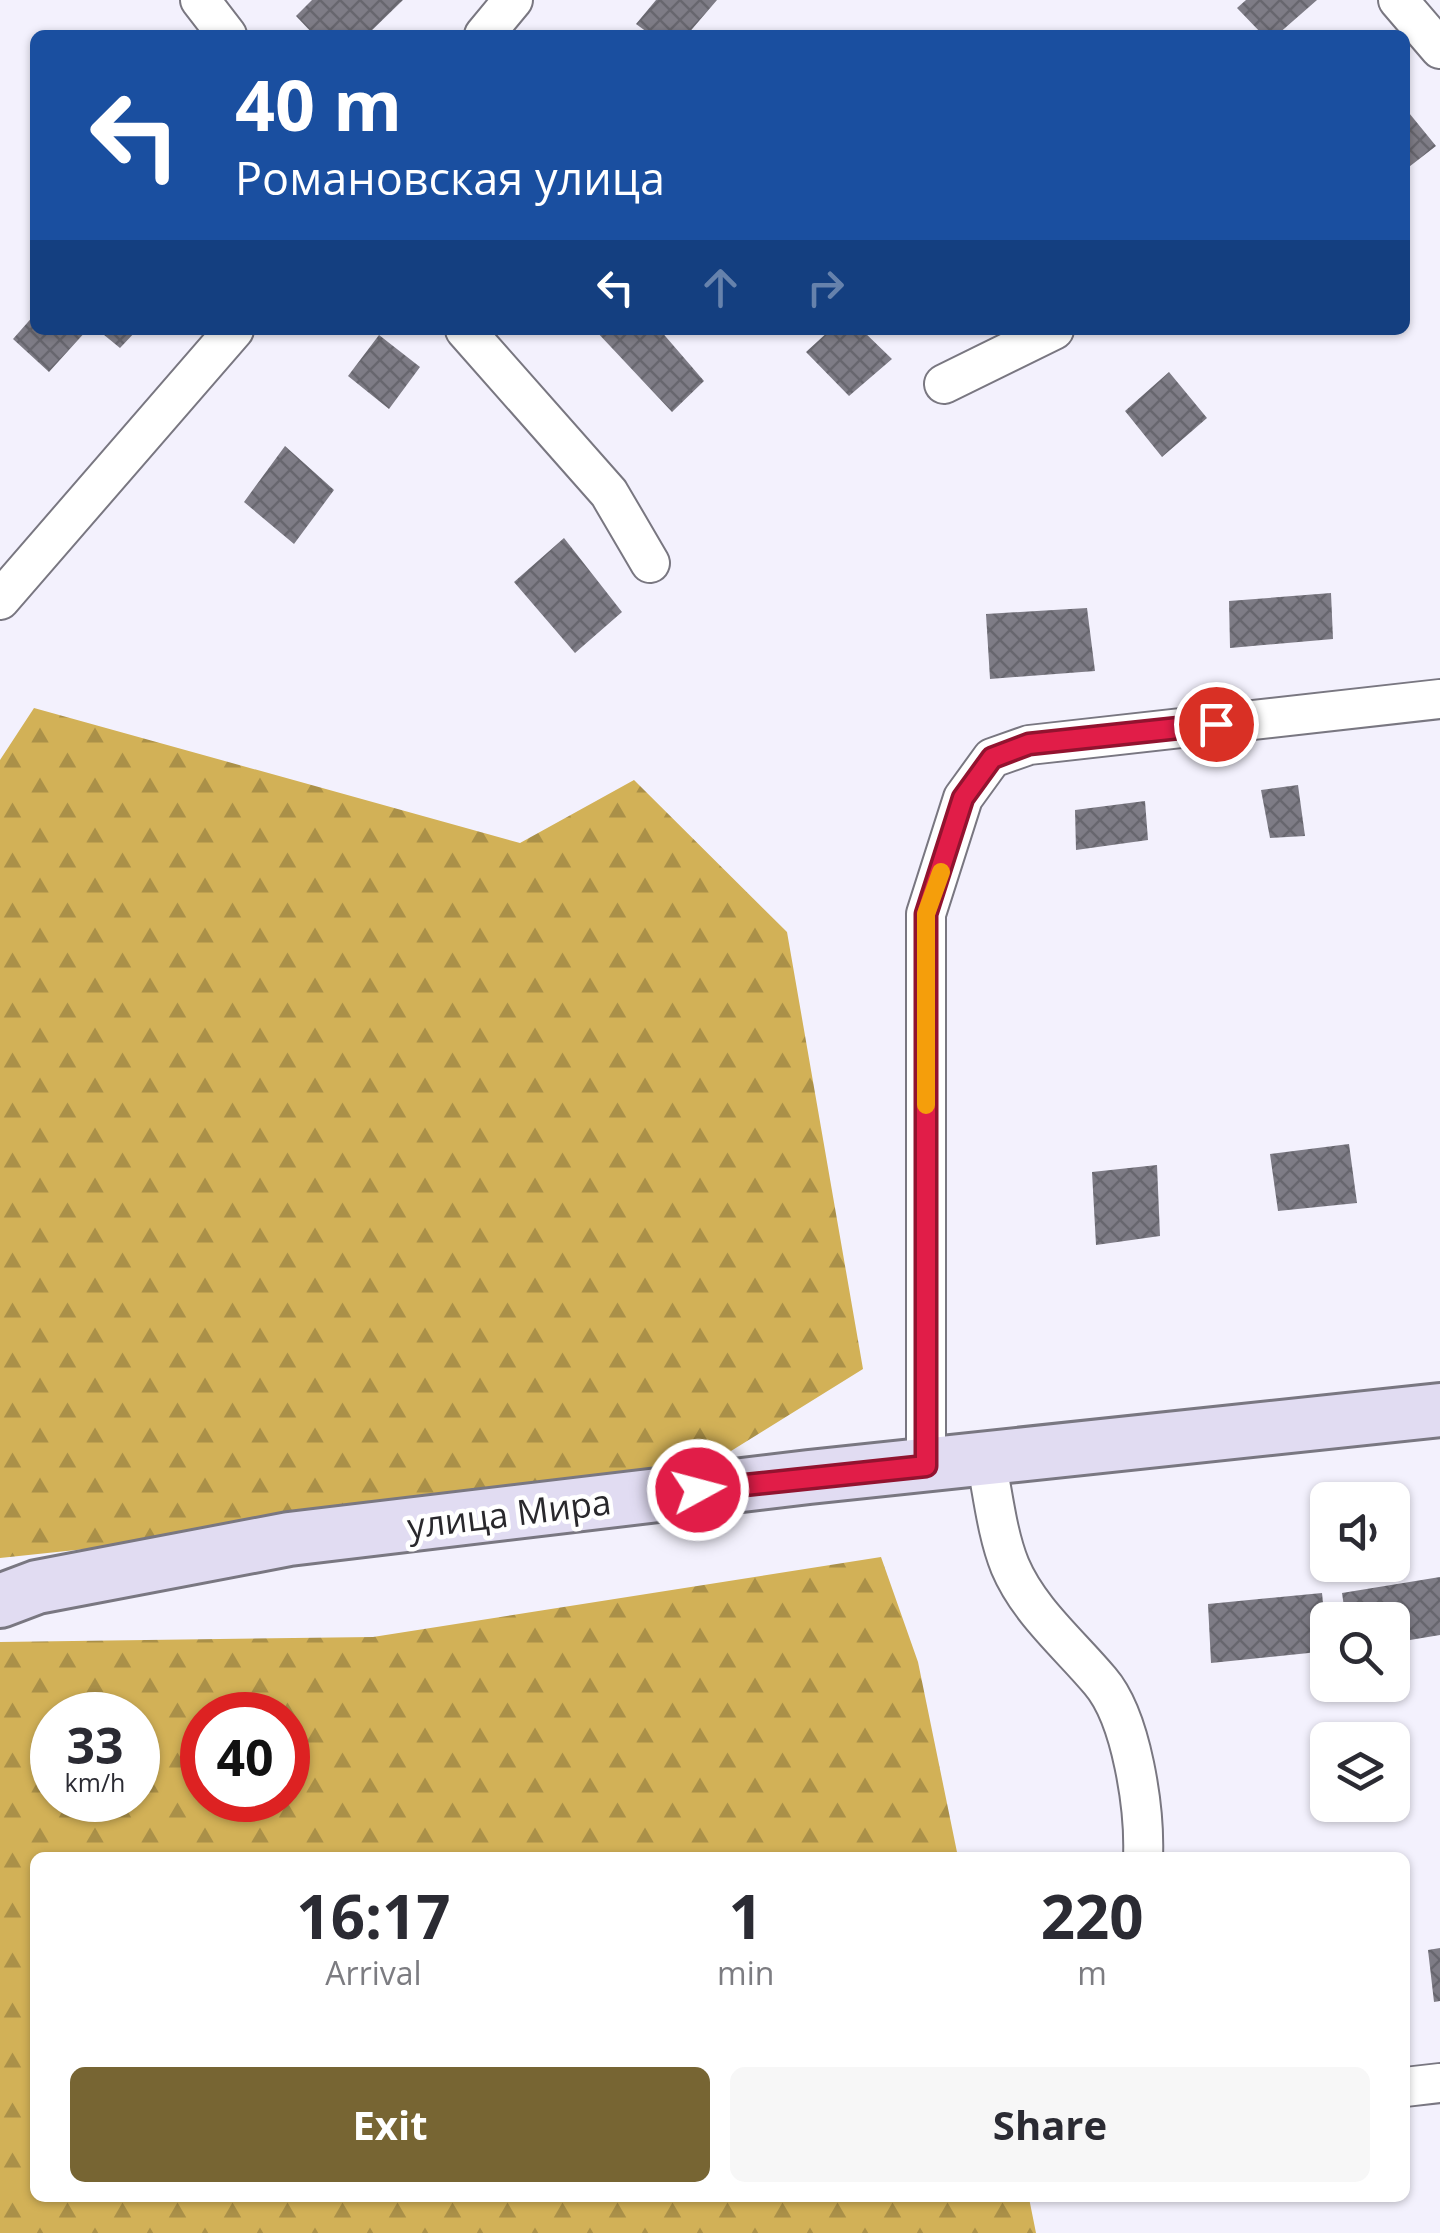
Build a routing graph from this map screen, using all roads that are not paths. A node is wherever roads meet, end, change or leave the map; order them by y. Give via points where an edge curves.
1 (200, 0) edge
2 (513, 0) edge
3 (1398, 0) edge
4 (223, 30) edge
5 (488, 30) edge
6 (1424, 44) edge
7 (230, 335) edge
8 (469, 335) edge
9 (1044, 335) edge
10 (944, 384) dead end
11 (650, 563) dead end
12 (0, 600) edge
13 (1440, 698) edge
14 (1440, 1410) edge
15 (986, 1460) junction
16 (926, 1466) junction
17 (0, 1600) edge
18 (1143, 1852) edge
19 (1440, 2082) edge
20 (1410, 2086) edge

1 - 4 street
2 - 5 street
3 - 6 street
7 - 12 street
8 - 11 street via 608,493
9 - 10 street
13 - 16 street via 1029,744 992,758 963,798 926,914
14 - 15 street, улица Мира
15 - 16 street, улица Мира
15 - 18 street via 1010,1566 1052,1630 1104,1684 1135,1761
16 - 17 street, улица Мира via 289,1539 37,1587
19 - 20 street

